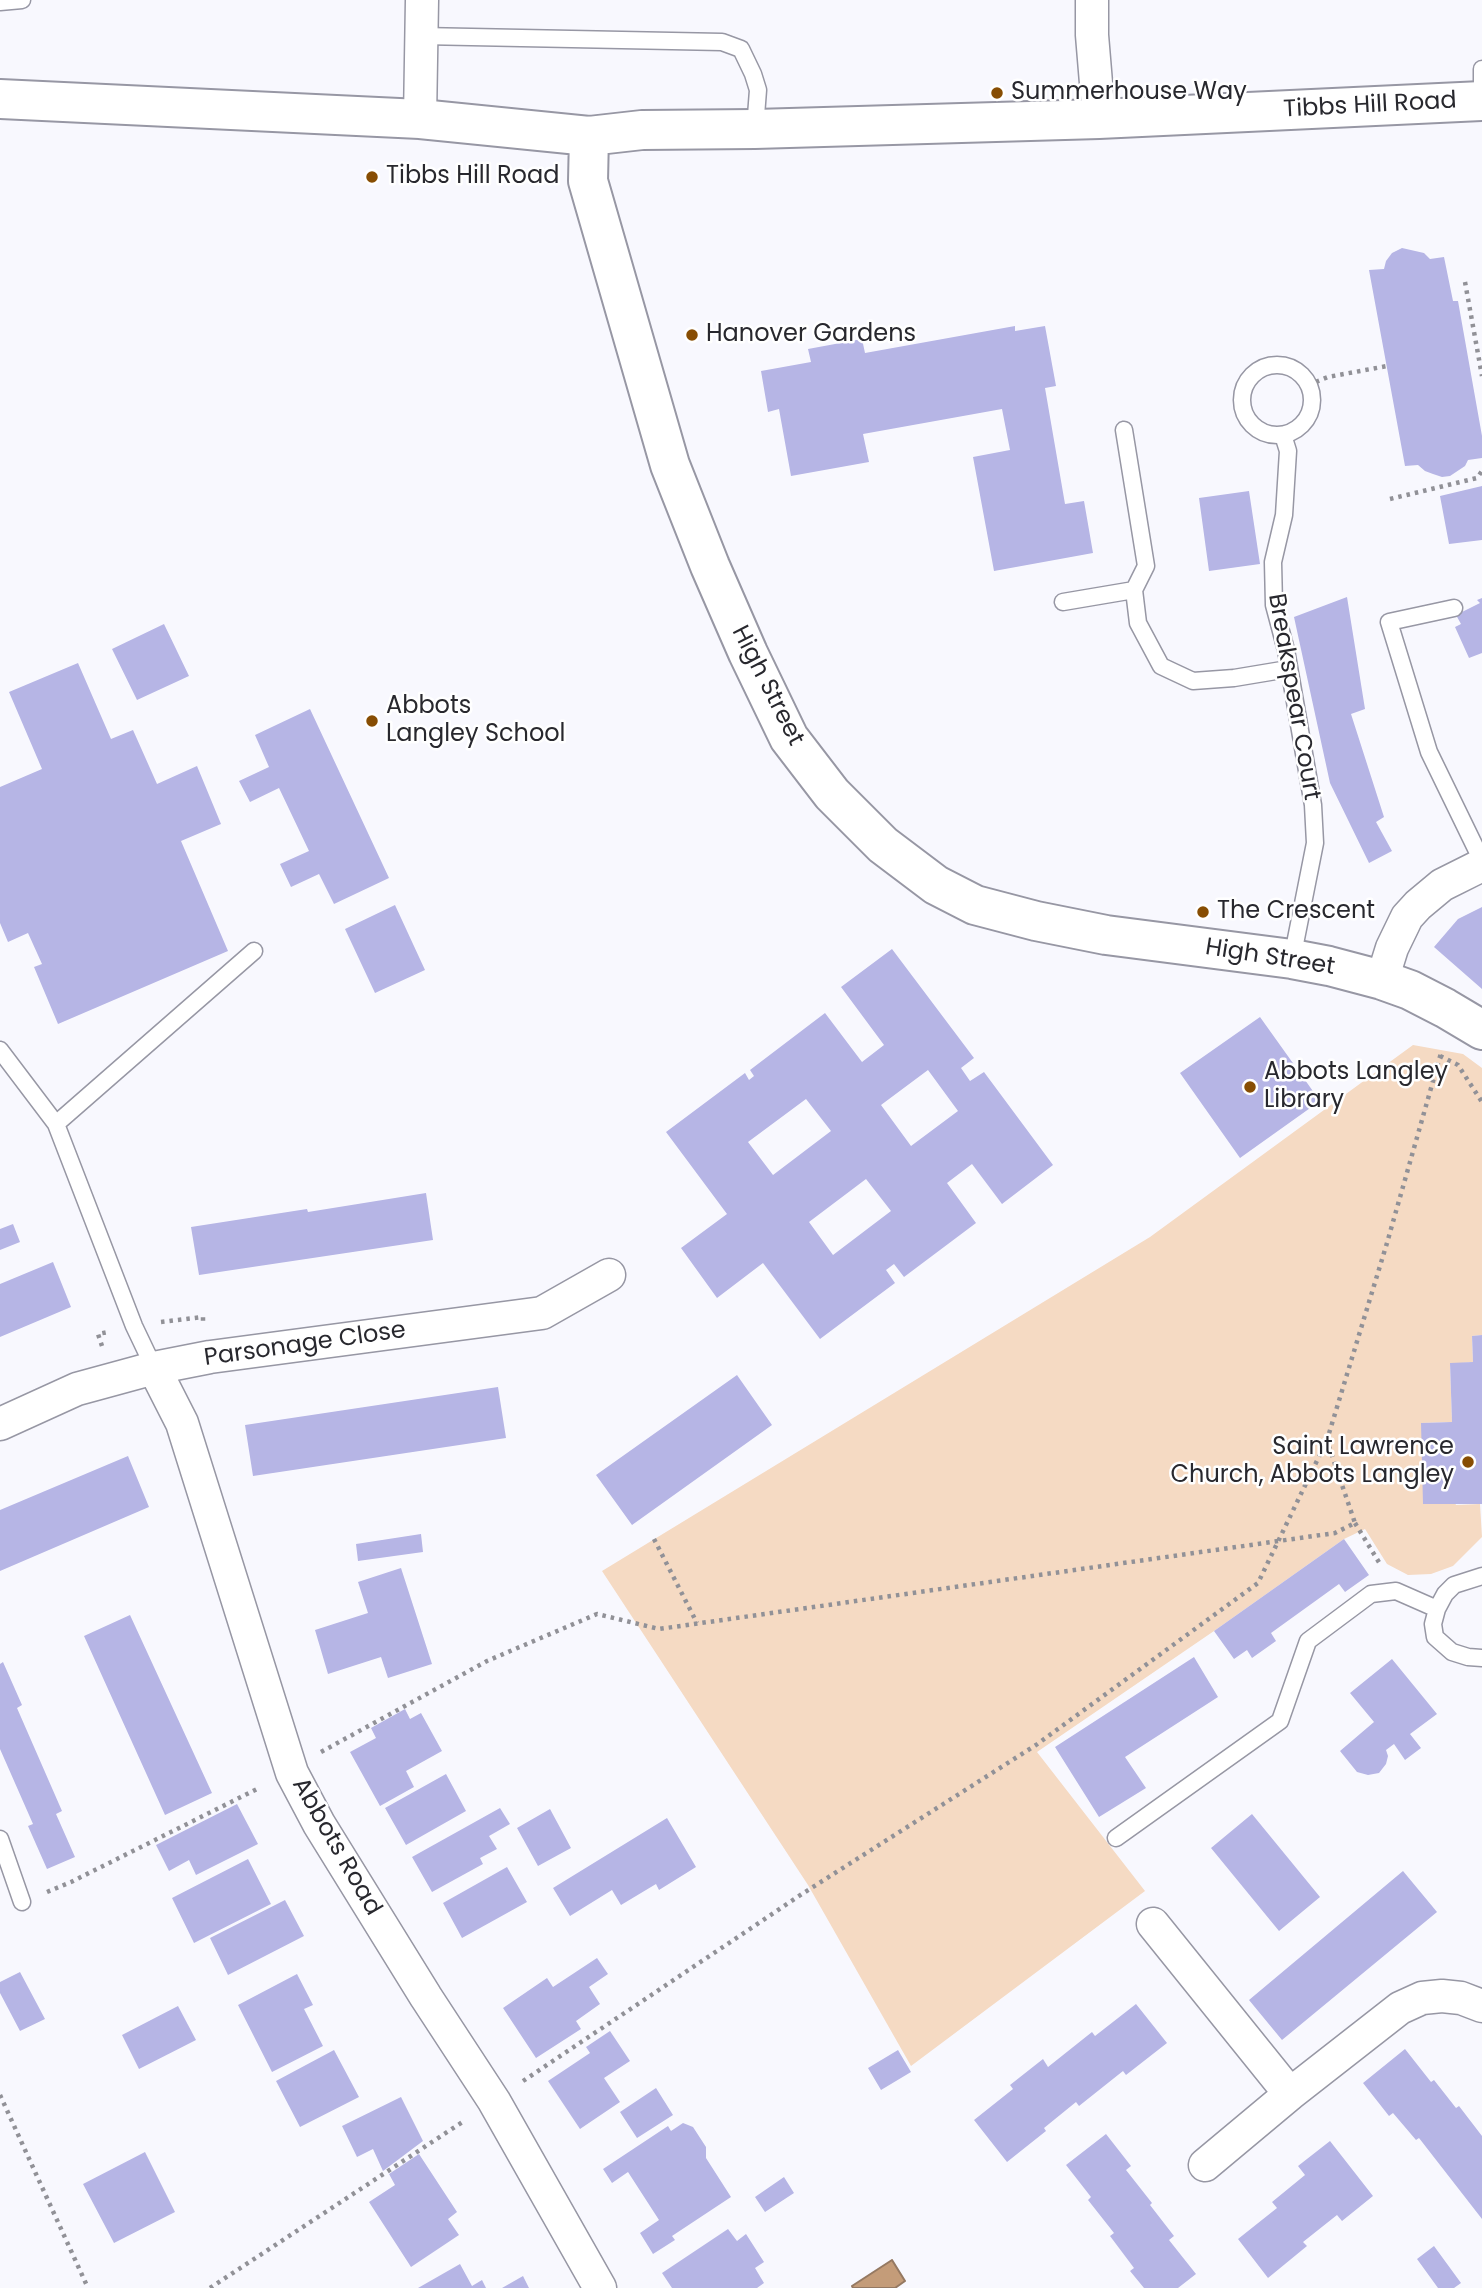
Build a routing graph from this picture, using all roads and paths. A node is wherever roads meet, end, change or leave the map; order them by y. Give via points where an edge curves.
1 (22, 0) edge
2 (422, 0) edge
3 (1093, 0) edge
4 (0, 2) edge
5 (421, 36) junction
6 (1482, 69) edge
7 (1482, 83) edge
8 (0, 99) edge
9 (1482, 101) edge
10 (420, 119) junction
11 (1099, 119) junction
12 (755, 130) junction
13 (589, 136) junction
14 (1465, 282) dead end
15 (1480, 350) edge
16 (1387, 366) dead end
17 (1482, 376) edge
18 (1308, 385) junction
19 (1124, 430) dead end
20 (1283, 435) junction
21 (1482, 471) edge
22 (1390, 499) dead end
23 (1134, 590) junction
24 (1063, 603) dead end
25 (1454, 608) dead end
26 (1288, 669) junction
27 (1482, 863) edge
28 (254, 951) dead end
29 (1292, 959) junction
30 (1382, 980) junction
31 (1482, 1030) edge
32 (1444, 1046) dead end
33 (0, 1050) edge
34 (1440, 1056) junction
35 (1482, 1102) edge
36 (55, 1124) junction
37 (609, 1275) dead end
38 (154, 1368) junction
39 (0, 1424) edge
40 (1327, 1440) junction
41 (1355, 1523) junction
42 (654, 1539) dead end
43 (1278, 1542) junction
44 (1482, 1576) edge
45 (1396, 1591) junction
46 (1437, 1609) junction
47 (697, 1623) junction
48 (1482, 1658) edge
49 (292, 1773) junction
50 (1116, 1838) dead end
51 (0, 1839) edge
52 (22, 1902) joint
53 (1153, 1924) dead end
54 (1482, 2006) edge
55 (1290, 2094) junction
56 (0, 2095) edge
57 (494, 2101) junction
58 (1205, 2165) dead end
59 (88, 2288) edge
60 (210, 2288) edge
61 (600, 2288) edge

1 - 4 lane
2 - 5 street
3 - 11 street
5 - 10 street
5 - 12 lane via 722,42 741,49 753,74 758,90
6 - 7 lane
8 - 10 street, Tibbs Hill Road
9 - 11 street, Tibbs Hill Road
10 - 13 street, Tibbs Hill Road
11 - 12 street, Tibbs Hill Road
12 - 13 street, Tibbs Hill Road via 642,130
13 - 29 street, High Street via 588,180 670,465 783,726 832,794 883,845 936,884 975,905 1106,935
14 - 15 path
15 - 17 path
16 - 18 path
18 - 20 lane via 1310,413 1299,428
18 - 20 lane via 1292,368 1274,364 1254,372 1241,396 1246,419 1261,432
19 - 23 lane via 1146,566
20 - 26 lane, Breakspear Court via 1288,451 1284,515 1273,562 1274,605
21 - 22 path via 1478,478
23 - 24 lane
23 - 26 lane via 1138,623 1161,666 1193,681
25 - 27 lane via 1389,622 1429,752
26 - 29 lane, Breakspear Court via 1313,805 1315,843
27 - 30 street via 1442,885 1412,911 1399,930
28 - 36 lane
29 - 30 street, High Street
30 - 31 street, High Street via 1410,990
32 - 34 path
33 - 36 lane
34 - 35 path via 1458,1065
34 - 40 path
36 - 38 lane
37 - 38 street, Parsonage Close via 542,1313
38 - 39 street, Parsonage Close via 77,1389
38 - 49 street, Abbots Road via 182,1423
40 - 41 path
40 - 43 path
41 - 43 path via 1335,1533
41 - 45 path
42 - 47 path
43 - 47 path
43 - 57 path via 1258,1583 1036,1745 802,1894
44 - 46 lane via 1454,1585
45 - 46 lane
45 - 50 lane via 1371,1594 1308,1641 1280,1721
46 - 48 lane via 1433,1624 1442,1645 1452,1652
47 - 49 path via 659,1629 597,1614 486,1661 329,1746
49 - 52 path
49 - 57 street, Abbots Road via 319,1824
51 - 52 lane
53 - 55 street
54 - 55 street via 1441,1996 1400,2008
55 - 58 street
56 - 59 path
57 - 60 path
57 - 61 street, Abbots Road

